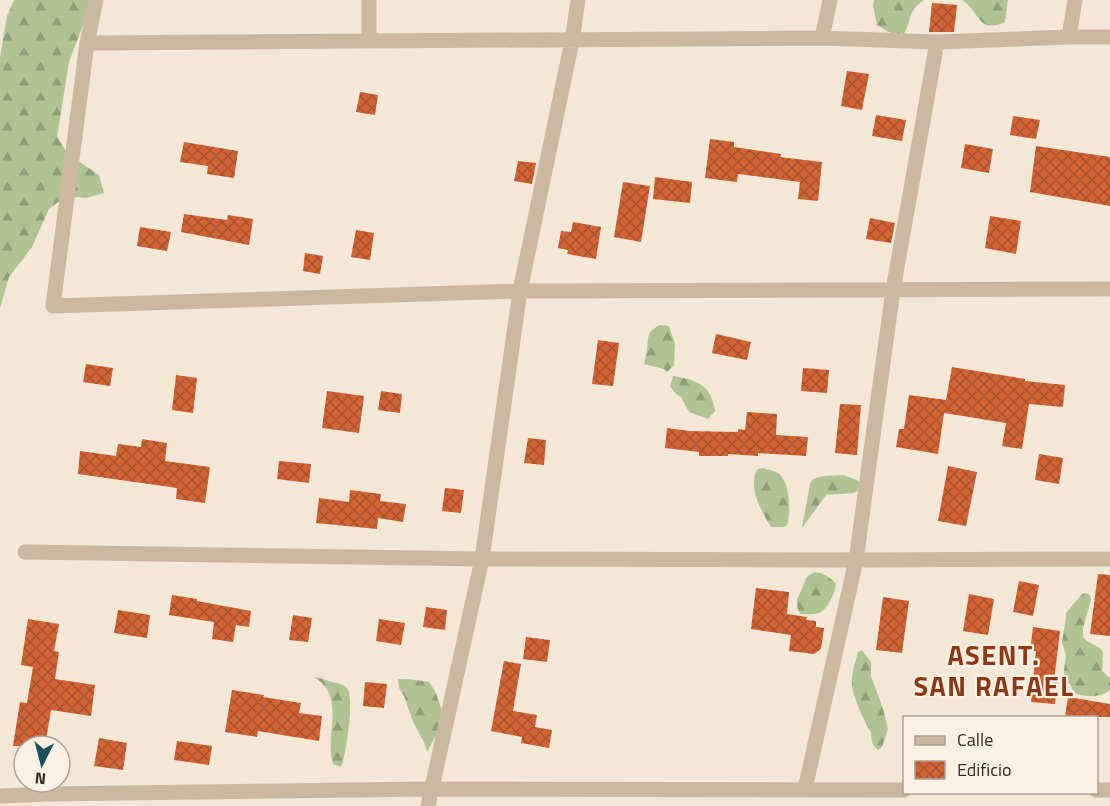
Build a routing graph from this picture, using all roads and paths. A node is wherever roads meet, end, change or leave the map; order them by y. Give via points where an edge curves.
1 (96, 0) edge
2 (369, 0) edge
3 (578, 0) edge
4 (830, 0) edge
5 (1075, 0) edge
6 (1069, 37) junction
7 (1110, 37) edge
8 (822, 38) junction
9 (369, 40) junction
10 (572, 40) junction
11 (937, 42) junction
12 (87, 43) junction
13 (1110, 289) edge
14 (893, 290) junction
15 (520, 291) junction
16 (25, 552) dead end
17 (482, 559) junction
18 (1110, 559) edge
19 (856, 560) junction
20 (431, 789) junction
21 (805, 789) junction
22 (903, 790) edge
23 (0, 796) edge
24 (428, 806) edge

1 - 12 street
2 - 9 street
3 - 10 street
4 - 8 street
5 - 6 street
6 - 7 street
6 - 11 street
8 - 10 street
8 - 11 street
9 - 10 street
9 - 12 street
10 - 15 street
11 - 14 street
12 - 15 street via 53,306
13 - 14 street
14 - 15 street
14 - 19 street
15 - 17 street
16 - 17 street
17 - 19 street
17 - 20 street
18 - 19 street
19 - 21 street
20 - 21 street
20 - 23 street
20 - 24 street
21 - 22 street

